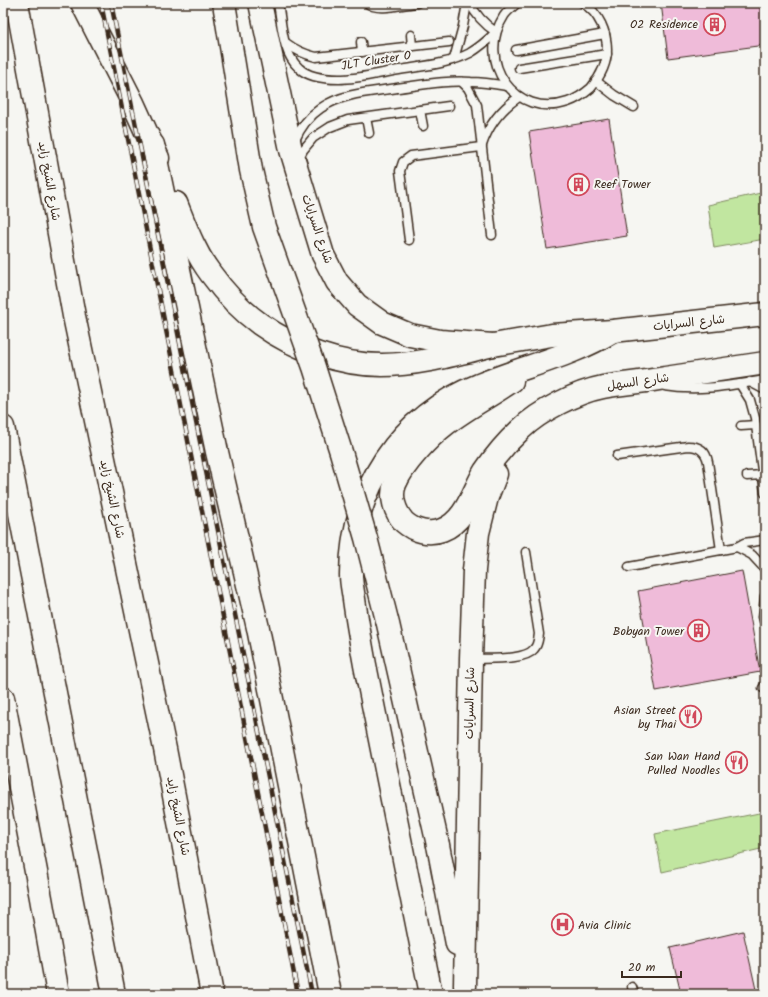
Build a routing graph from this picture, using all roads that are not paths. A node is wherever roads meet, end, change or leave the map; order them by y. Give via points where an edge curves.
1 (17, 3) edge
2 (82, 3) edge
3 (224, 3) edge
4 (260, 3) edge
5 (278, 3) edge
6 (367, 3) edge
7 (417, 3) edge
8 (467, 3) edge
9 (470, 3) edge
10 (517, 3) edge
11 (586, 4) edge
12 (496, 32) junction
13 (605, 34) junction
14 (411, 35) dead end
15 (362, 42) dead end
16 (449, 42) dead end
17 (286, 43) junction
18 (412, 46) junction
19 (516, 50) dead end
20 (362, 52) junction
21 (607, 54) junction
22 (454, 59) junction
23 (519, 68) dead end
24 (596, 81) junction
25 (462, 82) junction
26 (507, 86) junction
27 (519, 97) junction
28 (449, 106) dead end
29 (634, 107) dead end
30 (420, 110) junction
31 (366, 118) junction
32 (423, 126) dead end
33 (369, 133) dead end
34 (153, 146) junction
35 (481, 147) junction
36 (293, 157) junction
37 (492, 235) dead end
38 (409, 240) dead end
39 (765, 314) edge
40 (613, 331) junction
41 (493, 345) junction
42 (765, 363) edge
43 (532, 366) junction
44 (765, 380) edge
45 (647, 381) junction
46 (750, 382) junction
47 (740, 384) junction
48 (765, 390) edge
49 (756, 425) junction
50 (3, 426) edge
51 (741, 426) dead end
52 (520, 429) junction
53 (617, 456) dead end
54 (763, 475) junction
55 (747, 476) dead end
56 (765, 493) edge
57 (765, 540) edge
58 (736, 547) junction
59 (721, 550) junction
60 (526, 552) dead end
61 (629, 567) dead end
62 (765, 569) edge
63 (765, 596) edge
64 (765, 625) edge
65 (471, 659) junction
66 (3, 698) edge
67 (466, 990) edge
68 (58, 994) edge
69 (114, 994) edge
70 (212, 994) edge
71 (330, 994) edge
72 (431, 994) edge

1 - 70 main road, شارع الشيخ زايد via 74,316 165,749
2 - 34 main road via 134,103
3 - 67 main road, شارع السرايات, bridge via 251,170 264,227 314,367 366,538 438,845
4 - 36 main road, شارع السرايات
5 - 17 lane, JLT Cluster O
6 - 7 lane via 379,8
8 - 22 lane
9 - 12 lane via 485,25
10 - 12 lane, JLT Cluster O via 504,15
11 - 13 lane, JLT Cluster O via 595,14
12 - 22 lane, JLT Cluster O via 475,50
12 - 26 lane, JLT Cluster O via 493,51 497,70
13 - 19 lane
13 - 21 lane, JLT Cluster O
14 - 18 lane
15 - 20 lane
16 - 18 lane
17 - 20 lane via 294,50 316,57
17 - 22 lane, JLT Cluster O via 291,58 300,70 311,76 323,78 358,77
18 - 20 lane
21 - 23 lane
21 - 24 lane, JLT Cluster O
24 - 27 lane, JLT Cluster O via 581,96 561,104 546,106
24 - 29 lane
25 - 26 lane
25 - 35 lane via 477,105
25 - 36 lane via 431,84 338,99 321,108 307,120 298,134
26 - 27 lane, JLT Cluster O
27 - 35 lane via 498,115
28 - 30 lane
30 - 31 lane
30 - 32 lane
31 - 33 lane
31 - 36 lane via 348,120 330,127 313,138
34 - 41 main road via 187,232 211,274 242,309 280,336 325,356 366,365 443,358
34 - 71 main road via 217,452 258,628
35 - 37 lane
35 - 38 lane via 411,156 403,162 400,171
36 - 41 main road, شارع السرايات via 323,254 337,282 357,305 382,323 410,335 440,341
39 - 40 main road, شارع السرايات
40 - 41 main road, شارع السرايات via 552,335
40 - 43 main road, شارع السرايات via 560,357
42 - 45 main road, شارع السهل
43 - 52 main road via 491,396 447,423 416,453 395,484 393,496 400,517 408,526 418,531 430,532 452,525 468,504 485,471
43 - 72 main road, شارع السرايات via 478,385 447,400 418,420 394,446 375,475 361,507 353,541 351,576 356,611
44 - 46 lane
45 - 47 lane via 686,388
45 - 52 main road, شارع السهل via 602,387 569,398 539,414
46 - 47 lane
46 - 48 lane
47 - 49 lane via 750,400
49 - 51 lane
49 - 54 lane
50 - 69 main road
52 - 65 main road, شارع السرايات via 487,496 478,533
53 - 59 lane via 688,446 704,451 707,456
54 - 55 lane
54 - 56 lane
57 - 58 lane via 744,543
58 - 59 lane
58 - 62 lane via 752,555
59 - 61 lane
60 - 65 lane via 539,634 534,650 523,656
63 - 64 lane
65 - 67 main road, شارع السرايات
66 - 68 main road

